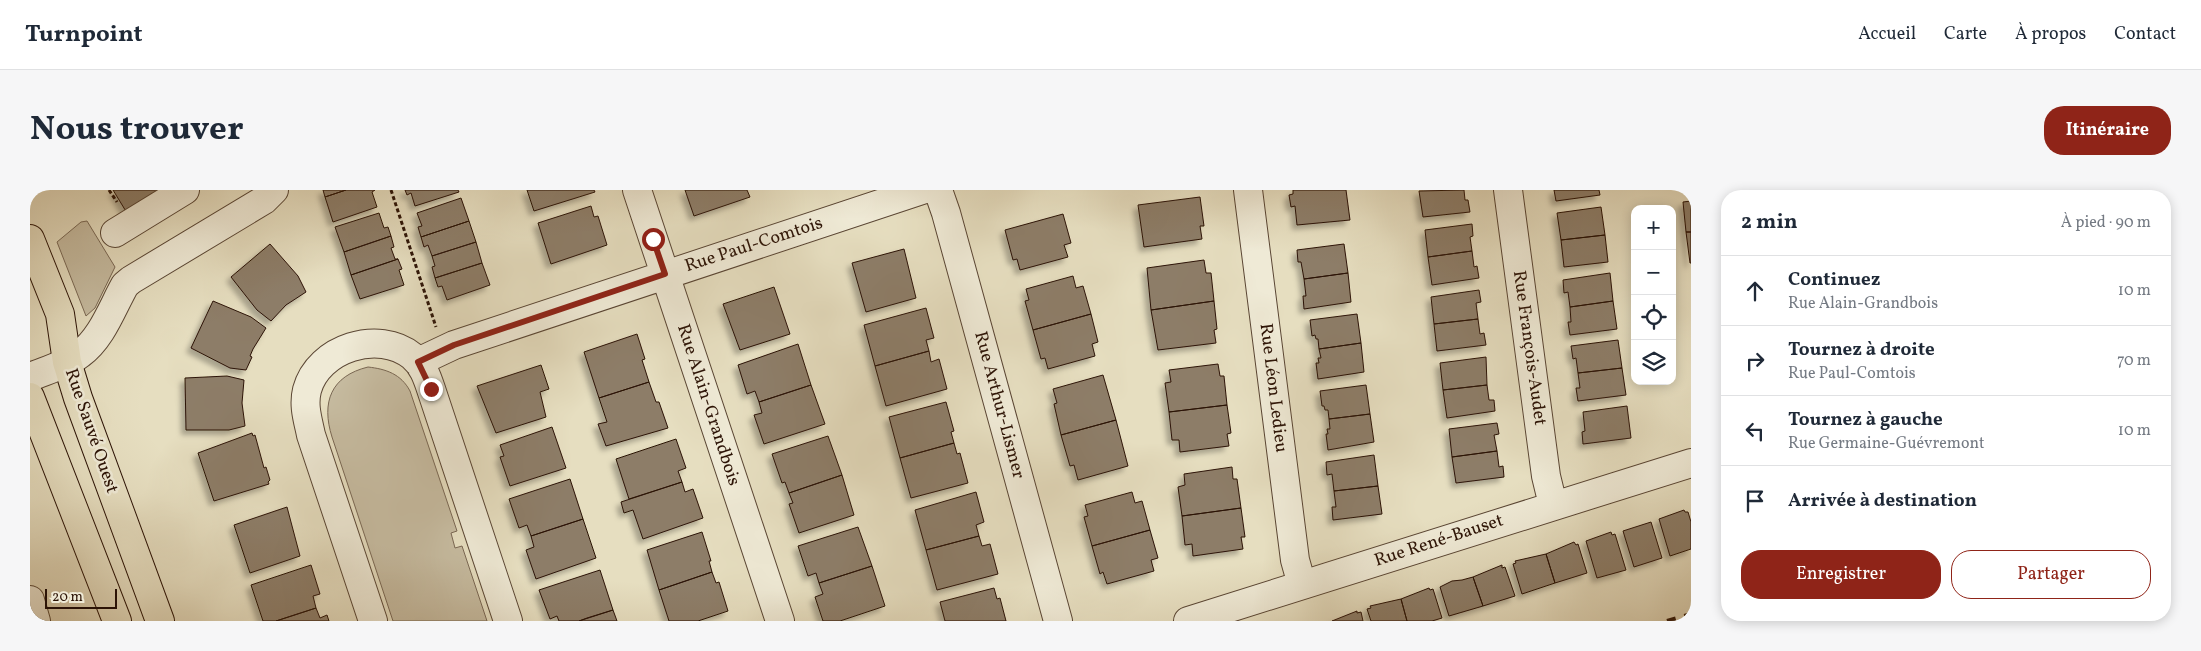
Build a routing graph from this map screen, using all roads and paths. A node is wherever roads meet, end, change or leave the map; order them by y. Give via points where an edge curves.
1 (184, 190) edge
2 (274, 190) edge
3 (391, 190) edge
4 (637, 190) edge
5 (922, 190) edge
6 (938, 190) edge
7 (1248, 190) edge
8 (1508, 190) edge
9 (115, 233) dead end
10 (30, 239) edge
11 (665, 274) junction
12 (436, 327) dead end
13 (67, 362) junction
14 (418, 362) junction
15 (30, 377) edge
16 (30, 397) edge
17 (1691, 462) edge
18 (1554, 505) junction
19 (1302, 585) junction
20 (30, 600) edge
21 (36, 621) edge
22 (117, 621) edge
23 (160, 621) edge
24 (373, 621) edge
25 (508, 621) edge
26 (780, 621) edge
27 (1058, 621) edge
28 (1188, 621) edge

1 - 9 street
2 - 13 street via 264,200 125,285 94,340 80,355
3 - 12 path
4 - 11 street, Rue Alain-Grandbois
5 - 11 street, Rue Paul-Comtois
6 - 27 street, Rue Arthur-Lismer
7 - 19 street, Rue Léon Ledieu via 1296,560
8 - 18 street, Rue François-Audet via 1546,476
10 - 13 main road, Rue Sauvé Ouest via 60,314
11 - 14 street, Rue Paul-Comtois via 444,348
11 - 26 street, Rue Alain-Grandbois
13 - 15 street
13 - 23 main road, Rue Sauvé Ouest
14 - 24 street via 397,348 357,345 320,366 306,397 311,436
14 - 25 street via 431,389
16 - 22 main road
17 - 18 street, Rue René-Bauset
18 - 19 street, Rue René-Bauset
19 - 28 street, Rue René-Bauset
20 - 21 street

